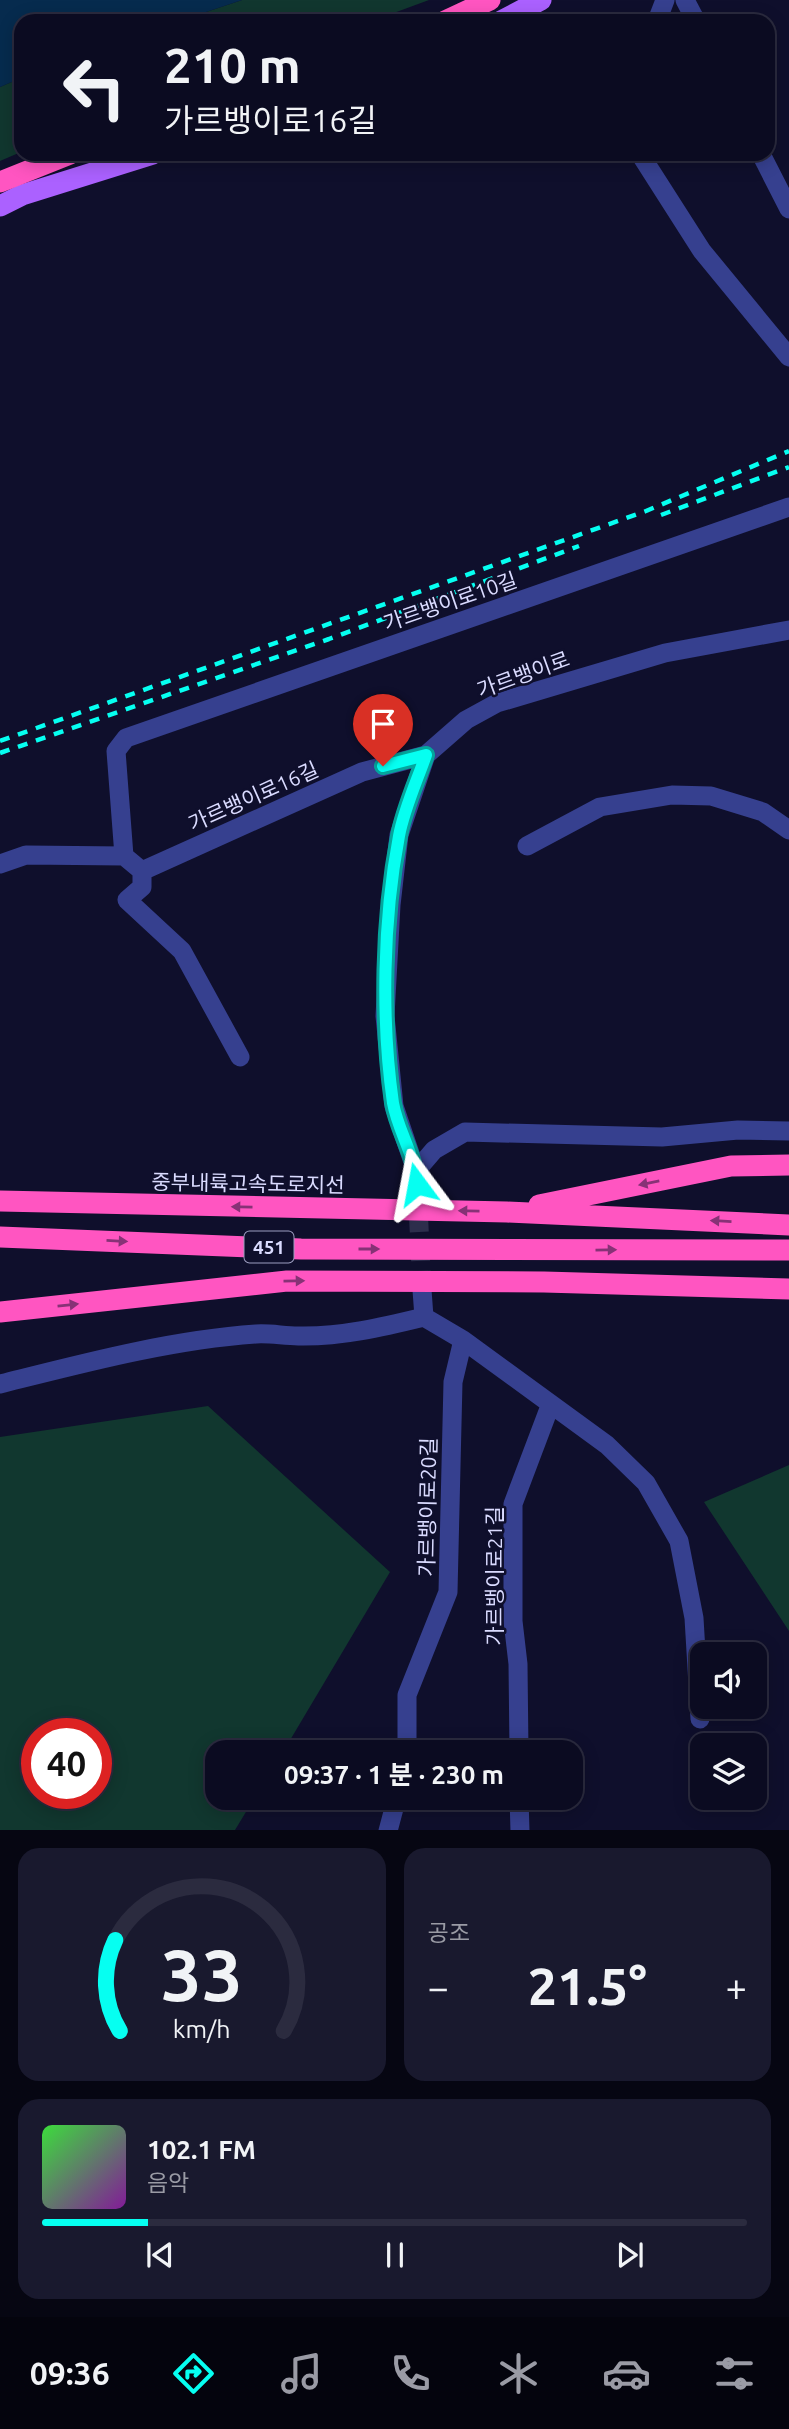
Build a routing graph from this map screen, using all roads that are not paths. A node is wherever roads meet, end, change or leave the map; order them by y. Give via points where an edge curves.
1 (490, 0) edge
2 (541, 0) edge
3 (460, 14) edge
4 (514, 14) edge
5 (52, 161) edge
6 (131, 161) edge
7 (644, 161) edge
8 (765, 161) edge
9 (0, 182) edge
10 (0, 206) edge
11 (789, 209) edge
12 (789, 357) edge
13 (789, 507) edge
14 (789, 630) edge
15 (426, 755) junction
16 (789, 830) edge
17 (527, 846) dead end
18 (124, 856) junction
19 (0, 864) edge
20 (142, 871) junction
21 (240, 1057) dead end
22 (789, 1131) edge
23 (789, 1165) edge
24 (0, 1201) edge
25 (506, 1212) junction
26 (789, 1224) edge
27 (0, 1237) edge
28 (789, 1250) edge
29 (789, 1289) edge
30 (422, 1290) tunnel mouth
31 (0, 1312) edge
32 (424, 1317) junction
33 (463, 1340) junction
34 (0, 1384) edge
35 (550, 1406) junction
36 (695, 1642) edge
37 (407, 1740) edge
38 (519, 1740) edge
39 (393, 1810) edge
40 (519, 1810) edge
41 (388, 1830) edge
42 (520, 1830) edge

1 - 3 highway
2 - 4 main road
5 - 9 highway
6 - 10 main road
7 - 12 street via 702,251
8 - 11 street
13 - 18 street, 가르뱅이로10길 via 126,738 116,751
14 - 15 street, 가르뱅이로 via 665,653 496,703 466,720
15 - 20 street, 가르뱅이로16길 via 362,772
15 - 22 street via 399,835 385,1016 394,1106 416,1177 434,1150 465,1132 662,1137
16 - 17 street via 762,813 711,796 672,795 600,807
18 - 19 street via 26,855
18 - 20 street
20 - 21 street via 142,887 127,900 182,951
23 -> 25 highway via 731,1166
25 -> 24 highway, 중부내륙고속도로지선 / 451
26 -> 25 highway, 중부내륙고속도로지선 / 451
27 -> 28 highway, 451 via 301,1249
31 -> 29 highway via 287,1281
30 - 32 street
32 - 33 street
32 - 34 street via 367,1330 215,1339
33 - 35 street
33 - 37 street, 가르뱅이로20길 via 453,1382 448,1592 407,1695
35 - 36 street via 607,1446 646,1483 679,1541
35 - 38 street, 가르뱅이로21길 via 513,1504
39 - 41 street
40 - 42 street

